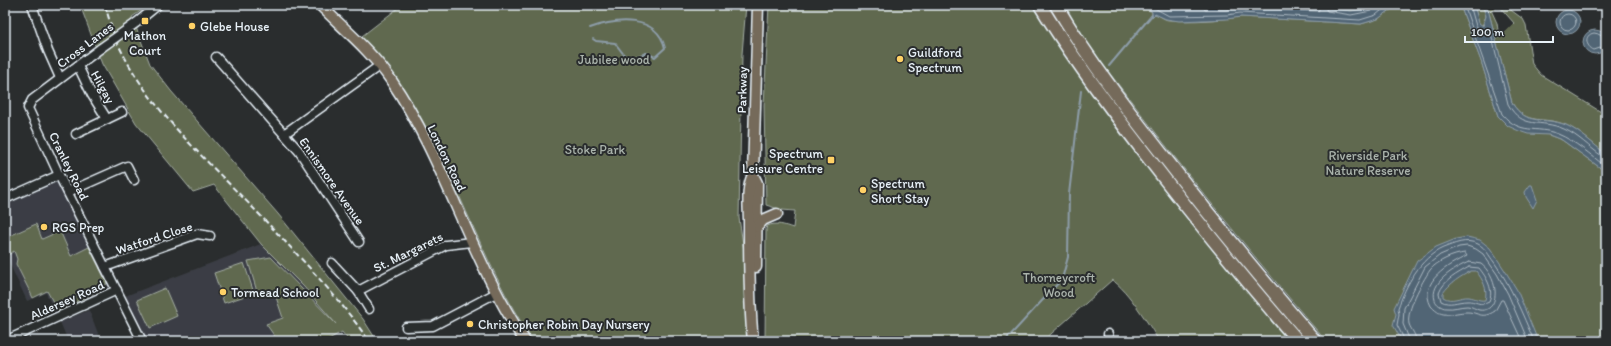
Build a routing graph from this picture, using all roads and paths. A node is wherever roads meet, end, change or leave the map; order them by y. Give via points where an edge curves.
1 (32, 5) edge
2 (158, 5) edge
3 (320, 5) edge
4 (758, 5) edge
5 (1040, 5) edge
6 (1056, 5) edge
7 (216, 57) dead end
8 (78, 66) junction
9 (379, 66) junction
10 (60, 78) junction
11 (28, 108) joint
12 (122, 112) dead end
13 (107, 119) junction
14 (76, 134) dead end
15 (284, 134) junction
16 (58, 175) junction
17 (753, 175) junction
18 (134, 180) dead end
19 (68, 192) junction
20 (5, 199) edge
21 (777, 214) dead end
22 (757, 227) junction
23 (210, 236) dead end
24 (359, 242) dead end
25 (471, 242) junction
26 (332, 263) dead end
27 (105, 267) junction
28 (117, 290) junction
29 (358, 291) junction
30 (496, 293) junction
31 (370, 309) dead end
32 (406, 327) dead end
33 (5, 341) edge
34 (142, 341) edge
35 (525, 341) edge
36 (753, 341) edge
37 (756, 341) edge
38 (1298, 341) edge
39 (1316, 341) edge

1 - 10 street
2 - 8 street, Cross Lanes, bridge
3 - 9 main road, London Road
4 - 17 main road, Parkway
5 - 38 highway via 1119,120 1216,245
6 - 39 highway via 1144,131 1230,240
7 - 15 street, Ennismore Avenue
8 - 10 street, Cross Lanes
8 - 13 street, Hilgay
9 - 15 street, Ennismore Avenue
9 - 25 main road, London Road via 390,79 419,129
10 - 11 street, Cross Lanes via 32,100
11 - 16 street, Cranley Road
12 - 13 street, Hilgay
13 - 14 street, Hilgay
15 - 24 street, Ennismore Avenue via 299,151
16 - 19 street, Cranley Road
16 - 20 street
17 - 22 main road, Parkway via 757,183
17 - 36 main road, Parkway via 749,182 749,296
18 - 19 street via 127,166
19 - 27 street, Cranley Road
21 - 22 main road via 763,220
22 - 37 main road, Parkway
23 - 27 street, Watford Close via 197,234
25 - 29 street, St. Margarets via 446,245
25 - 30 main road, London Road
26 - 29 street
27 - 28 street, Cranley Road
28 - 33 street, Aldersey Road
28 - 34 street, Cranley Road
29 - 31 street
30 - 32 street via 433,326
30 - 35 main road, London Road

